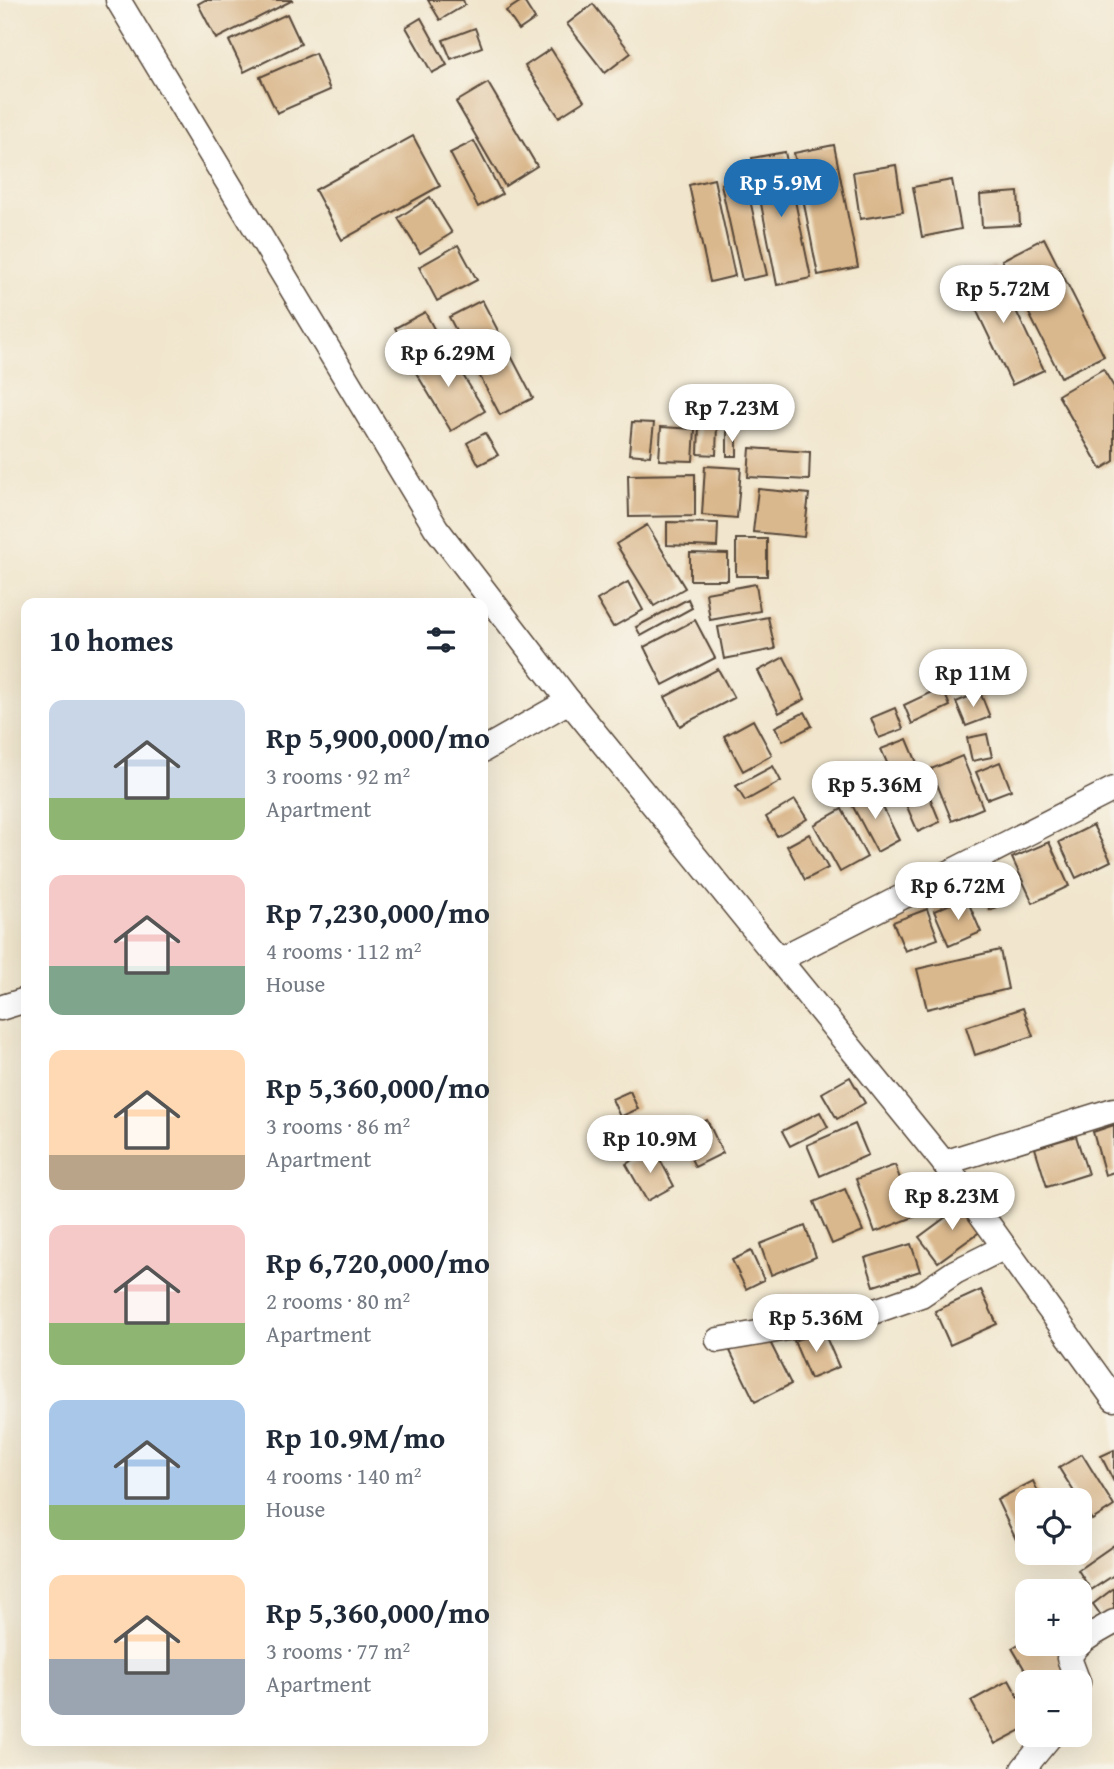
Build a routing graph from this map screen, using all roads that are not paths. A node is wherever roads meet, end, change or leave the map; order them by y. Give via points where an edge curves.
1 (118, 0) edge
2 (569, 701) junction
3 (488, 747) edge
4 (1114, 789) edge
5 (780, 959) junction
6 (21, 1002) edge
7 (0, 1008) edge
8 (1114, 1110) edge
9 (944, 1163) junction
10 (1003, 1248) junction
11 (718, 1340) dead end
12 (1114, 1399) edge
13 (1114, 1622) edge
14 (1074, 1670) edge
15 (1041, 1747) edge
16 (1023, 1769) edge

1 - 2 street via 407,484
2 - 3 street
2 - 5 street
4 - 5 street
5 - 9 street
6 - 7 street
8 - 9 street
9 - 10 street
10 - 11 street via 954,1272 921,1295 864,1314
10 - 12 street
13 - 14 street via 1071,1653
15 - 16 street

